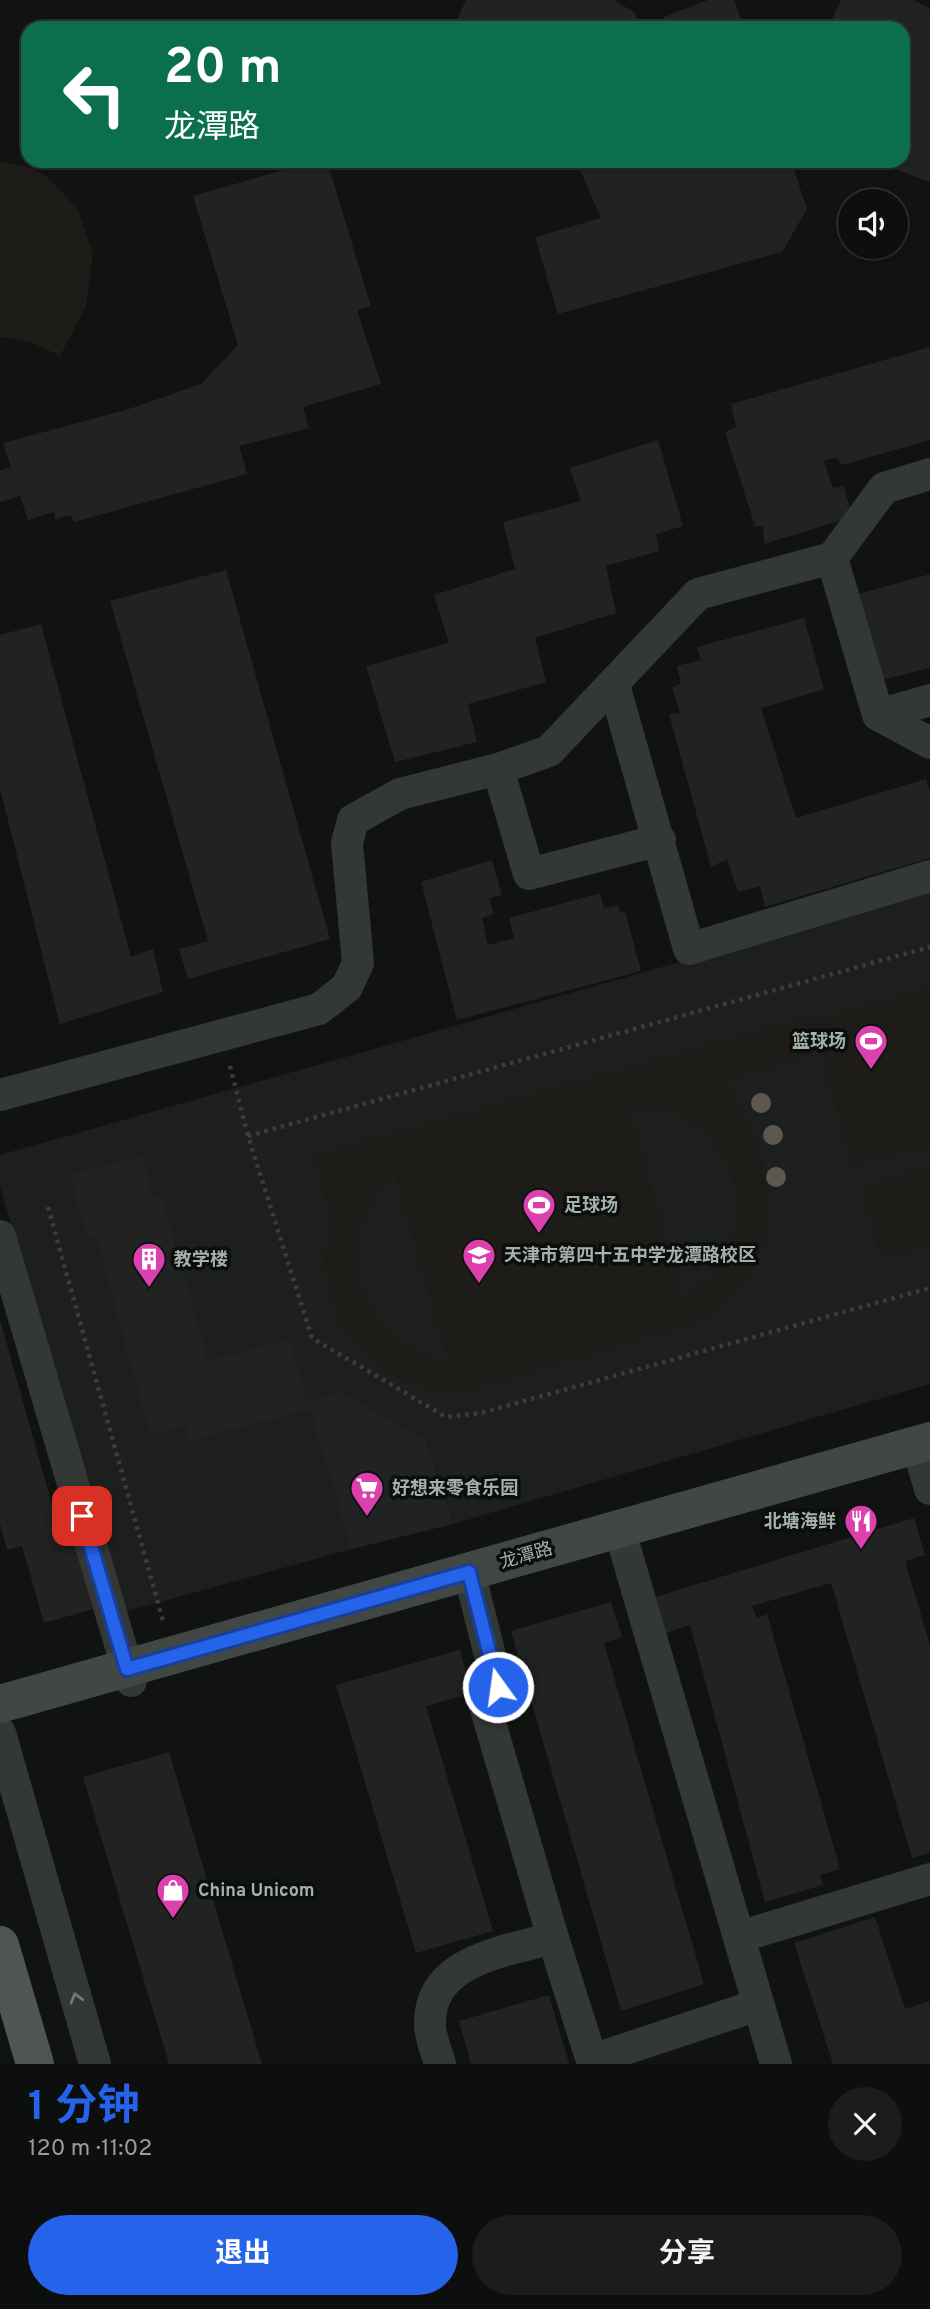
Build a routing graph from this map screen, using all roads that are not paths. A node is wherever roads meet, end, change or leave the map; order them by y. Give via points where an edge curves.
1 (930, 474) edge
2 (832, 558) junction
3 (614, 685) junction
4 (930, 700) edge
5 (878, 715) junction
6 (930, 743) edge
7 (498, 769) junction
8 (660, 840) junction
9 (930, 876) edge
10 (0, 1095) edge
11 (0, 1236) edge
12 (926, 1458) edge
13 (621, 1534) junction
14 (470, 1577) junction
15 (129, 1675) junction
16 (0, 1704) edge
17 (0, 1720) edge
18 (0, 1733) edge
19 (930, 1879) edge
20 (739, 1937) junction
21 (553, 1938) junction
22 (0, 1945) edge
23 (758, 2005) junction
24 (592, 2062) edge
25 (35, 2064) edge
26 (95, 2064) edge
27 (440, 2064) edge
28 (776, 2064) edge

1 - 2 street via 884,488
2 - 3 street via 698,594
2 - 5 street
3 - 7 street via 549,751
3 - 8 street
4 - 5 street
5 - 6 street
7 - 8 street via 530,874
7 - 10 street via 400,794 353,820 347,843 358,963 347,987 319,1009
8 - 9 street via 689,948
11 - 15 street
12 - 13 street, 龙潭路
13 - 14 street, 龙潭路
13 - 20 street
14 - 15 street, 龙潭路
14 - 15 street, 龙潭路 via 172,1656
14 - 21 street via 498,1687 481,1692
15 - 16 street, 龙潭路
15 - 17 street, 龙潭路
26 -> 18 street
19 - 20 street
20 - 23 street
21 - 24 street
21 - 27 street via 467,1963 451,1975 432,2008 430,2029
22 - 25 main road
23 - 24 street
23 - 28 street

